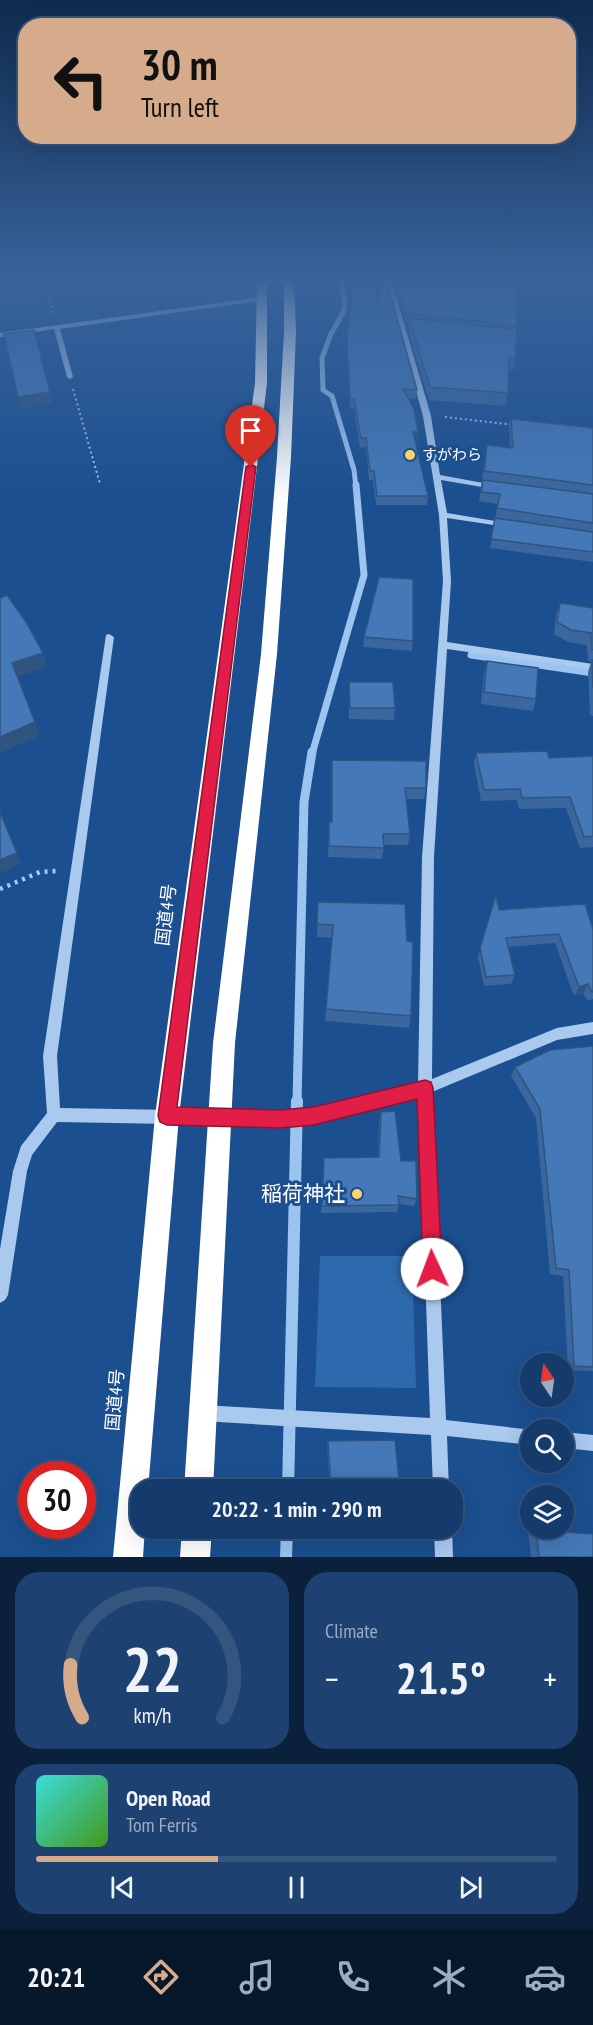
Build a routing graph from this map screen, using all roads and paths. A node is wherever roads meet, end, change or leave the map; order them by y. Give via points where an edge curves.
1 (64, 355) edge
2 (261, 355) edge
3 (289, 355) edge
4 (414, 355) edge
5 (70, 377) joint
6 (427, 416) junction
7 (525, 427) edge
8 (438, 477) junction
9 (100, 484) dead end
10 (503, 488) edge
11 (443, 516) junction
12 (514, 526) edge
13 (109, 638) dead end
14 (442, 645) junction
15 (593, 667) edge
16 (75, 871) junction
17 (0, 889) edge
18 (593, 1028) edge
19 (425, 1088) junction
20 (54, 1115) junction
21 (167, 1116) junction
22 (219, 1118) junction
23 (0, 1295) edge
24 (202, 1413) junction
25 (439, 1427) junction
26 (520, 1436) edge
27 (574, 1441) edge
28 (593, 1443) edge
29 (199, 1479) edge
30 (441, 1479) edge
31 (196, 1539) edge
32 (443, 1539) edge
33 (128, 1557) edge
34 (195, 1557) edge
35 (444, 1557) edge

1 - 5 street
2 - 21 highway, 国道4号 via 245,519
3 - 22 highway via 268,654
4 - 6 street
5 - 9 path
6 - 7 path
6 - 8 street
8 - 10 street
8 - 11 street
11 - 12 street
11 - 14 street via 447,581
13 - 16 street
14 - 15 street
14 - 19 street via 428,857
16 - 17 path via 40,872
16 - 20 street via 50,1056
18 - 19 street via 557,1034
19 - 22 street via 314,1116
19 - 25 street
20 - 21 street
20 - 23 street via 26,1151
21 - 22 street
21 - 33 highway, 国道4号
22 - 24 highway
24 - 25 street
24 - 29 highway
25 - 26 street
25 - 30 street
27 - 28 street
31 - 34 highway
32 - 35 street

